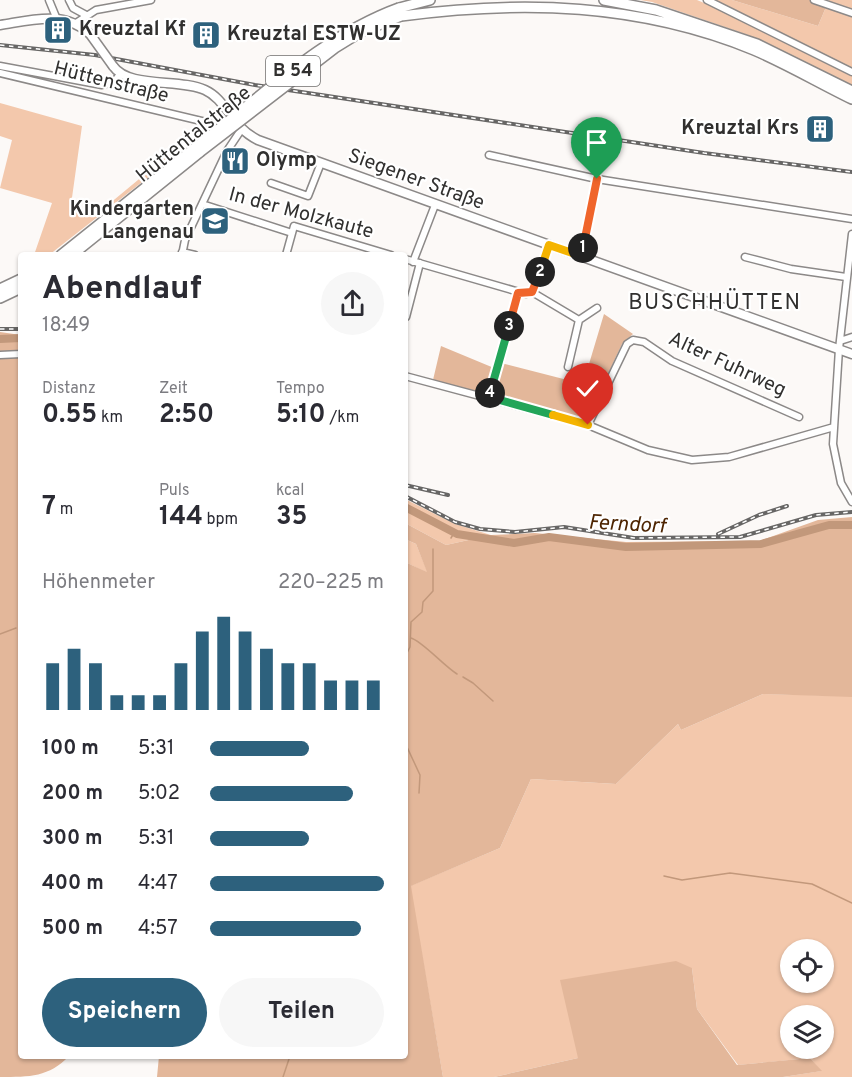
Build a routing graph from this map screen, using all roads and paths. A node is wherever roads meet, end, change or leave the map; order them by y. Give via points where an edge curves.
1 (49, 0) edge
2 (69, 0) edge
3 (146, 0) edge
4 (430, 0) edge
5 (604, 0) edge
6 (707, 0) edge
7 (814, 0) edge
8 (400, 12) junction
9 (852, 13) edge
10 (86, 15) junction
11 (56, 17) junction
12 (76, 23) junction
13 (0, 25) edge
14 (0, 66) edge
15 (852, 72) edge
16 (0, 73) edge
17 (120, 74) junction
18 (852, 91) edge
19 (852, 99) edge
20 (214, 124) dead end
21 (241, 130) junction
22 (198, 150) junction
23 (489, 155) dead end
24 (321, 163) junction
25 (597, 179) junction
26 (271, 183) dead end
27 (202, 204) junction
28 (435, 205) junction
29 (852, 219) edge
30 (292, 232) junction
31 (852, 234) edge
32 (549, 245) junction
33 (65, 252) edge
34 (76, 252) edge
35 (183, 252) edge
36 (287, 252) edge
37 (381, 252) edge
38 (581, 256) junction
39 (745, 257) dead end
40 (408, 260) edge
41 (416, 262) junction
42 (846, 277) junction
43 (18, 280) edge
44 (0, 289) edge
45 (18, 289) edge
46 (532, 292) junction
47 (518, 293) junction
48 (0, 298) edge
49 (408, 306) edge
50 (597, 308) dead end
51 (579, 320) junction
52 (852, 338) edge
53 (839, 345) junction
54 (18, 354) edge
55 (852, 354) edge
56 (0, 355) edge
57 (568, 367) dead end
58 (408, 377) edge
59 (489, 397) junction
60 (798, 417) dead end
61 (588, 425) junction
62 (834, 427) junction
63 (851, 500) edge

1 - 11 street
2 - 10 street via 73,8
3 - 10 street
4 - 8 highway, Hüttentalstraße / B 54
5 - 18 highway via 656,10 747,40
6 - 15 street
7 - 9 street
8 - 19 highway, Hüttentalstraße / B 54 via 464,2 550,0 595,5 654,17 754,51
8 - 22 highway, Hüttentalstraße / B 54, bridge via 354,27 328,44
10 - 12 street
11 - 12 main road
11 - 13 main road
12 - 17 main road, bridge via 90,34
14 - 17 street, Hüttenstraße via 102,85 114,82
16 - 20 street, Hüttenstraße
17 - 21 main road, Siegener Straße via 205,90 220,101
21 - 24 main road, Siegener Straße
21 - 27 street
22 - 33 highway, Hüttentalstraße / B 54
22 - 34 highway, Hüttentalstraße / B 54
23 - 25 street
24 - 26 street via 309,196
24 - 28 main road, Siegener Straße
25 - 29 street
25 - 38 street
27 - 30 street, In der Molzkaute
27 - 35 street
28 - 32 main road, Siegener Straße
28 - 41 street
30 - 36 street
30 - 37 street, In der Molzkaute via 294,226
31 - 42 street
32 - 38 main road, Siegener Straße
32 - 46 street
38 - 53 main road, Siegener Straße
39 - 42 street
40 - 41 street
41 - 47 street
41 - 49 street
42 - 53 street
43 - 44 highway
45 - 48 highway
46 - 47 street
46 - 51 street
47 - 59 street
50 - 51 street
51 - 57 street
52 - 53 street
53 - 55 main road, Siegener Straße
53 - 62 street
54 - 56 street
58 - 59 street
59 - 61 street
60 - 61 street, Alter Fuhrweg via 672,362 644,342 633,340 627,344
61 - 62 street via 648,450 692,460 729,457
62 - 63 street via 836,463

